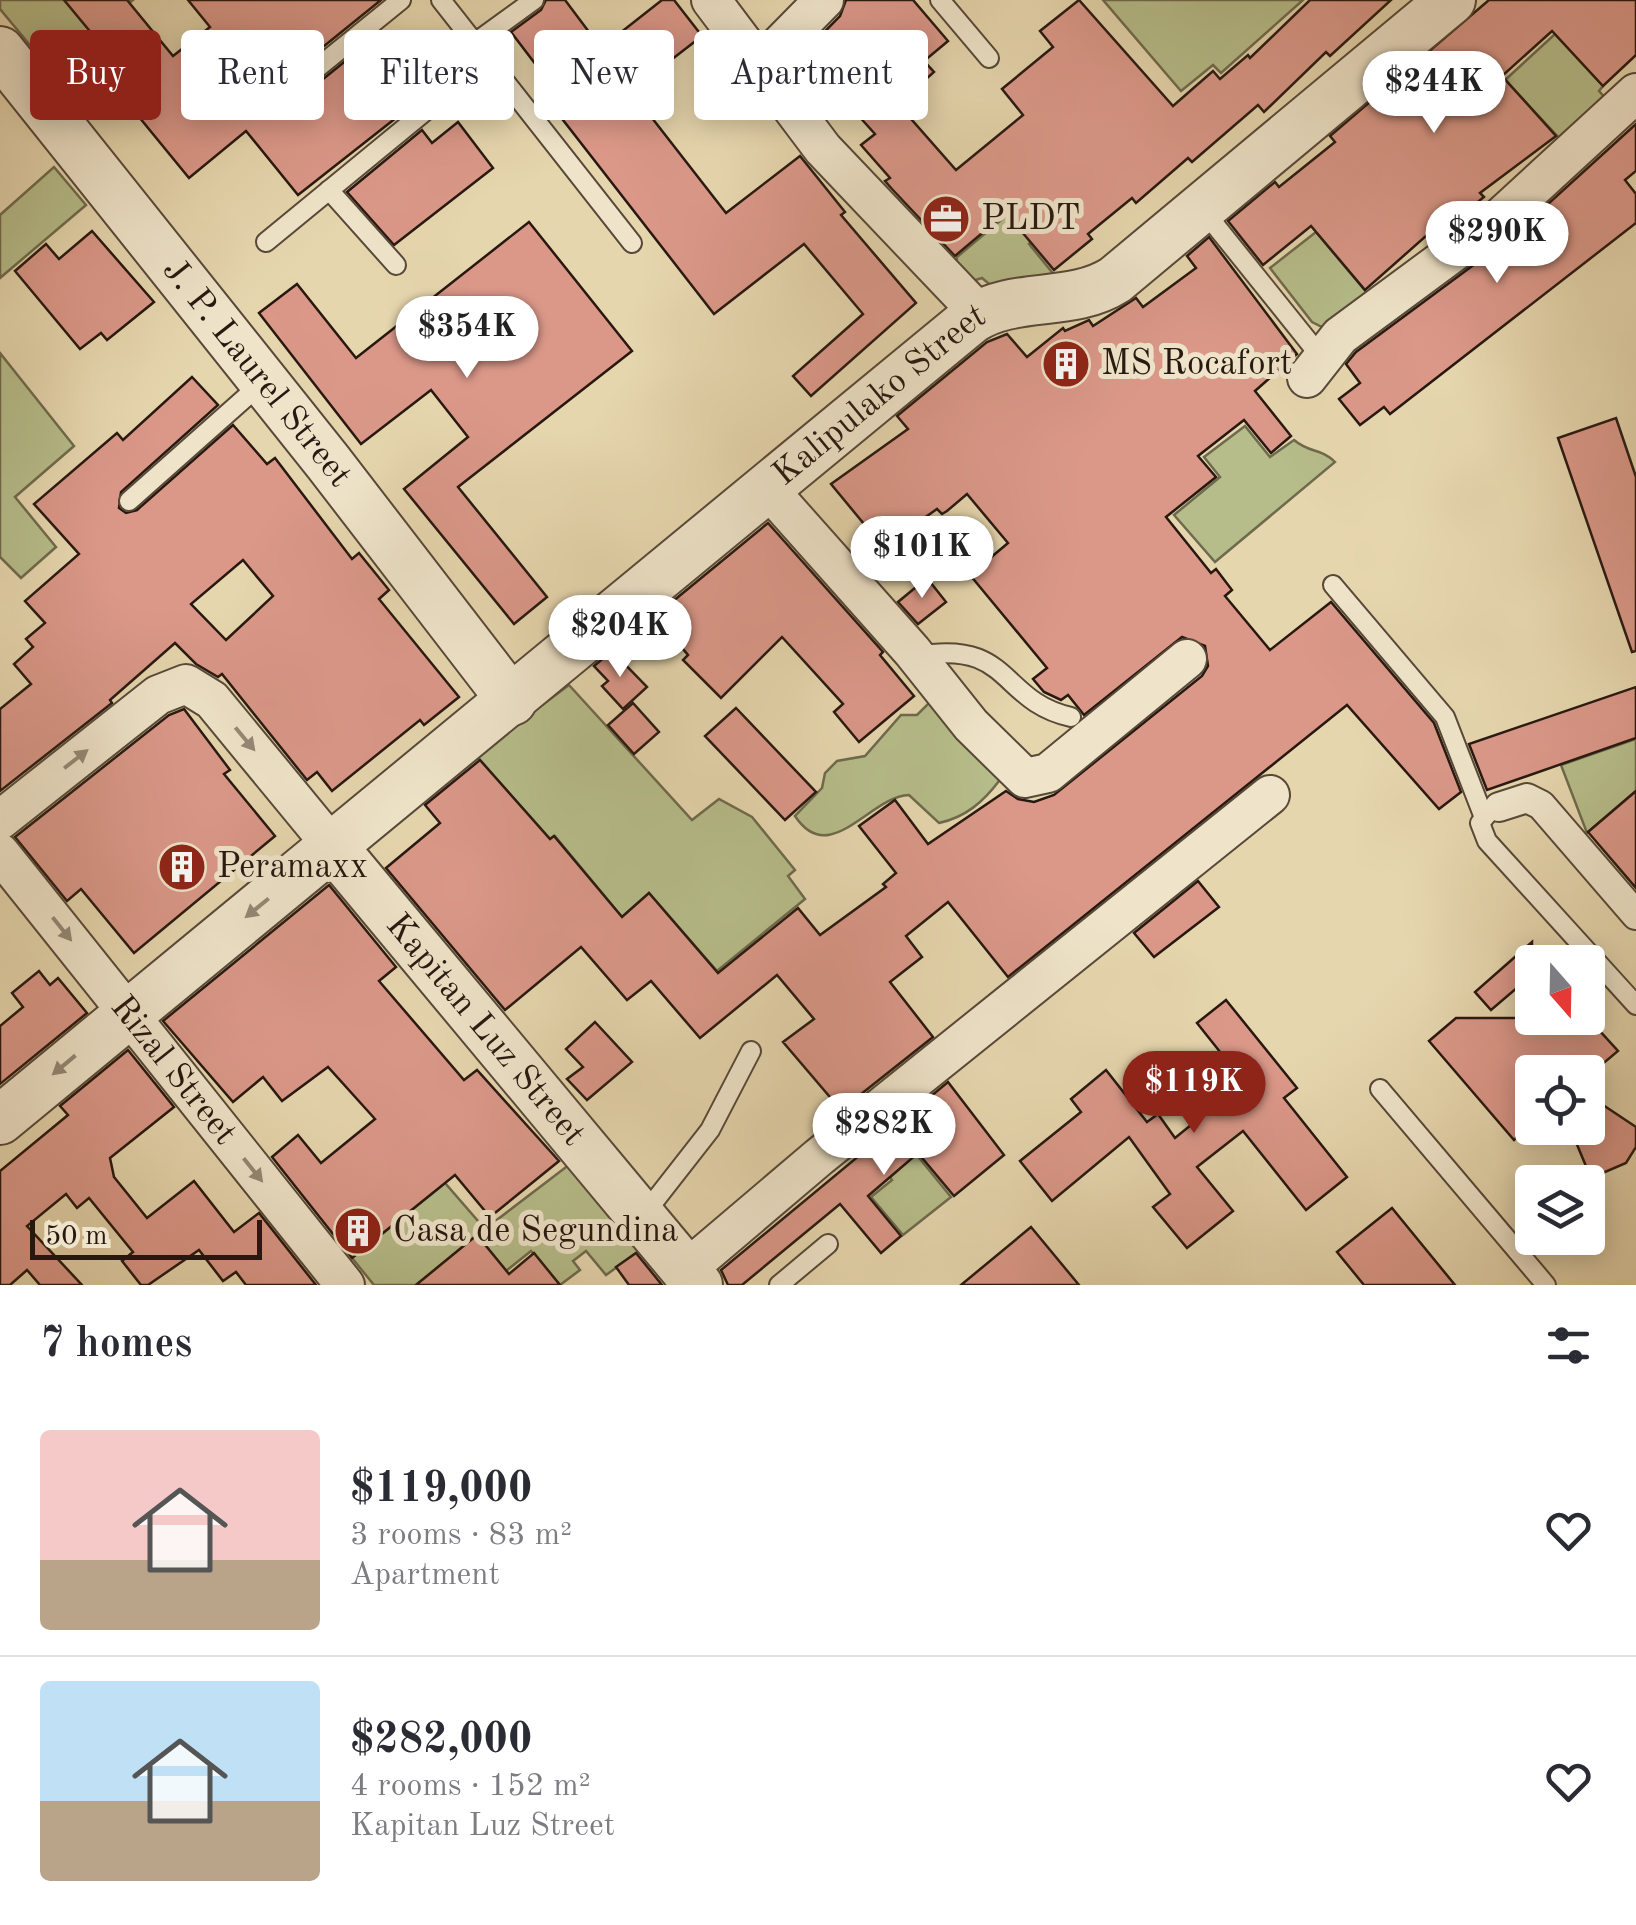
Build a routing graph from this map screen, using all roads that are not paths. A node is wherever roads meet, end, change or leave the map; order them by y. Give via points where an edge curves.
1 (401, 0) edge
2 (442, 0) edge
3 (534, 0) edge
4 (711, 0) edge
5 (824, 0) edge
6 (940, 0) edge
7 (1451, 0) edge
8 (466, 30) edge
9 (493, 30) edge
10 (733, 30) edge
11 (794, 30) edge
12 (0, 51) edge
13 (988, 58) dead end
14 (324, 63) edge
15 (514, 89) edge
16 (1636, 94) edge
17 (414, 120) edge
18 (803, 120) edge
19 (329, 190) junction
20 (1202, 210) junction
21 (266, 242) dead end
22 (632, 243) dead end
23 (396, 265) dead end
24 (980, 314) junction
25 (1314, 368) joint
26 (264, 381) junction
27 (770, 490) junction
28 (129, 502) dead end
29 (1333, 586) dead end
30 (916, 656) junction
31 (1186, 659) dead end
32 (512, 701) junction
33 (1070, 717) dead end
34 (1270, 794) dead end
35 (1491, 811) junction
36 (0, 820) edge
37 (334, 847) junction
38 (0, 854) edge
39 (1636, 914) edge
40 (1636, 1005) edge
41 (128, 1011) junction
42 (751, 1051) dead end
43 (1380, 1089) dead end
44 (0, 1120) edge
45 (641, 1218) junction
46 (828, 1244) dead end
47 (692, 1278) edge
48 (345, 1285) edge
49 (780, 1285) edge
50 (1546, 1285) edge

1 - 14 lane
2 - 8 lane
3 - 9 lane
4 - 10 street
5 - 11 street
6 - 13 lane
7 - 20 street, Kalipulako Street
12 - 26 street, J. P. Laurel Street
15 - 22 lane
16 - 25 street via 1500,217 1340,336
17 - 19 lane
18 - 24 street
19 - 21 lane
19 - 23 lane
20 - 24 street, Kalipulako Street via 1098,291
20 - 25 lane
24 - 27 street, Kalipulako Street
26 - 28 lane
26 - 32 street, J. P. Laurel Street
27 - 30 street
27 - 32 street, Kalipulako Street
29 - 35 lane via 1446,717
30 - 31 street via 984,740 1030,780 1048,773
30 - 33 lane via 973,654 1043,707
32 - 37 street, Kalipulako Street
34 - 47 street via 908,1085
35 - 39 street via 1527,798 1541,804
35 - 40 lane via 1481,830 1491,846
36 -> 37 street, Kapitan Luz Street via 158,695 186,684 212,700
37 -> 41 street, Kalipulako Street
37 - 45 street, Kapitan Luz Street
38 -> 41 street, Rizal Street
41 -> 44 street, Kalipulako Street
41 -> 48 street, Rizal Street
42 - 45 lane via 710,1130
43 - 50 lane
45 - 47 street, Kapitan Luz Street
46 - 49 lane

